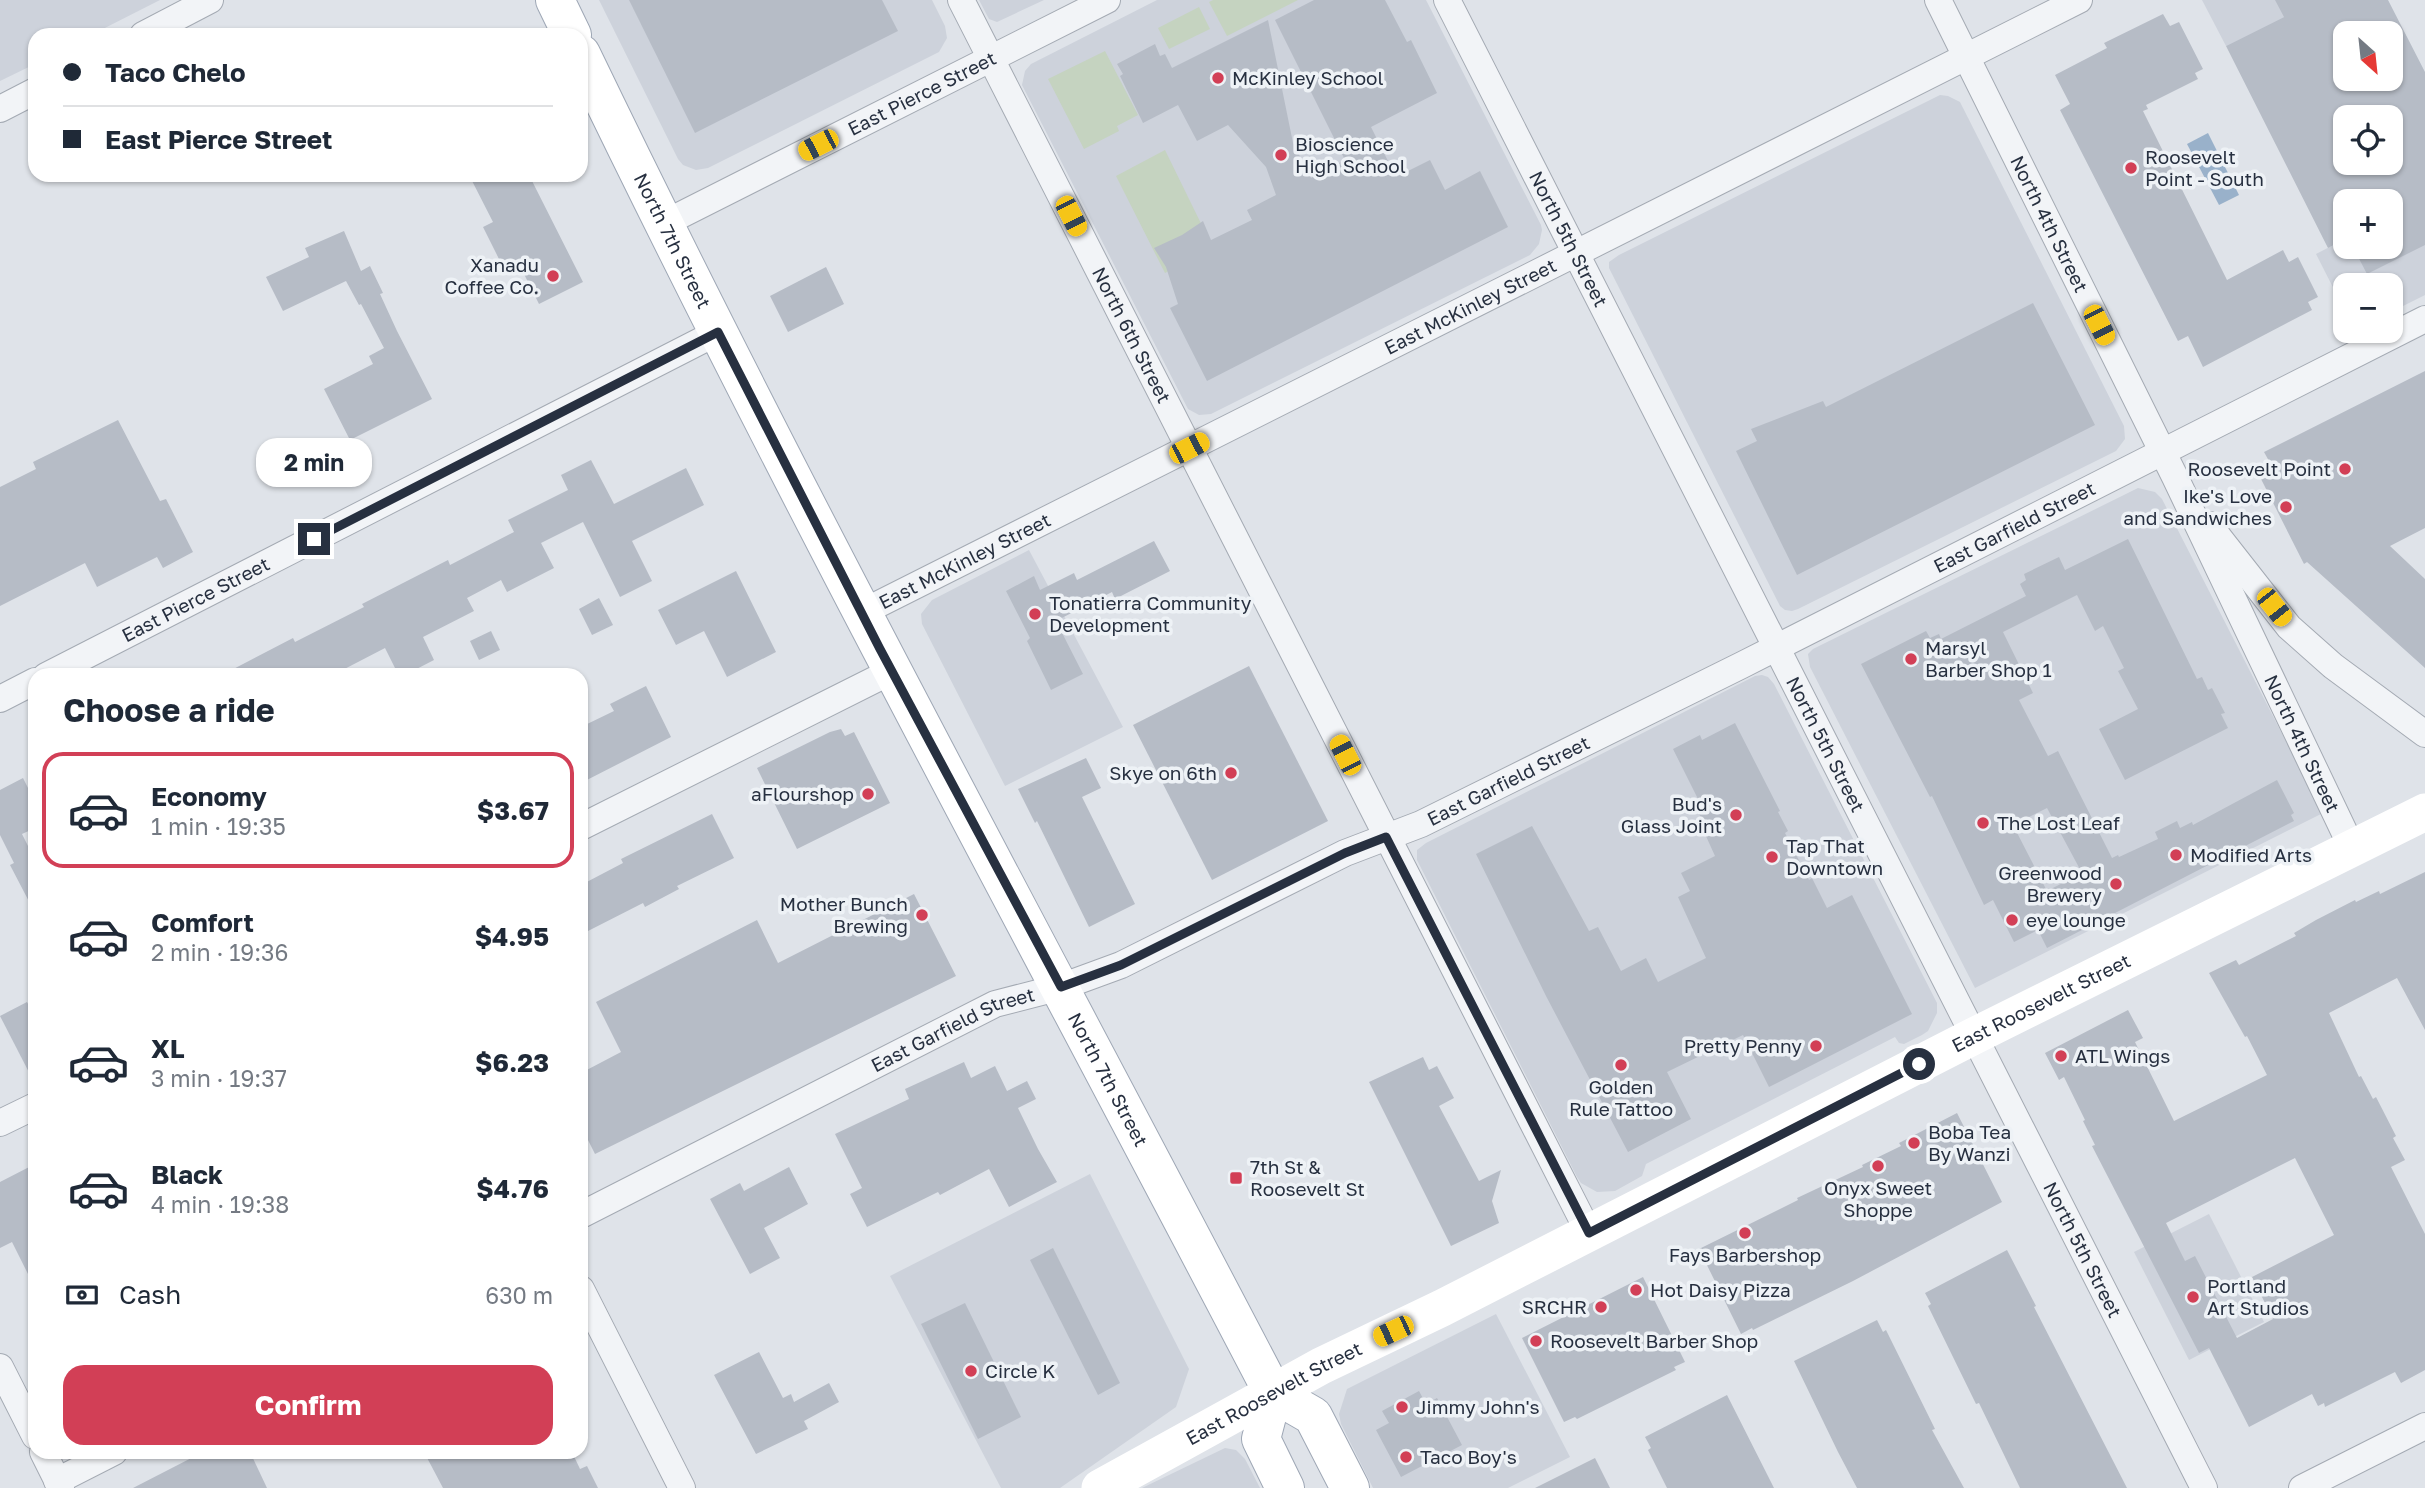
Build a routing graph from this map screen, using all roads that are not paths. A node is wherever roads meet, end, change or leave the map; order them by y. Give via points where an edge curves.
1 (210, 0) edge
2 (555, 0) edge
3 (961, 0) edge
4 (1107, 0) edge
5 (1447, 0) edge
6 (1938, 0) edge
7 (2079, 0) edge
8 (156, 28) edge
9 (569, 28) edge
10 (1966, 57) junction
11 (990, 58) junction
12 (588, 68) edge
13 (28, 95) edge
14 (0, 110) edge
15 (663, 223) junction
16 (1576, 253) junction
17 (2425, 319) edge
18 (718, 332) junction
19 (1189, 448) junction
20 (2162, 452) junction
21 (2179, 488) junction
22 (861, 612) junction
23 (1776, 647) junction
24 (62, 668) edge
25 (892, 671) junction
26 (28, 685) edge
27 (0, 699) edge
28 (2425, 734) edge
29 (2425, 812) edge
30 (588, 823) edge
31 (1386, 837) junction
32 (2352, 848) junction
33 (1061, 987) junction
34 (1974, 1036) junction
35 (28, 1109) edge
36 (0, 1123) edge
37 (588, 1211) edge
38 (1589, 1233) junction
39 (588, 1303) edge
40 (0, 1367) edge
41 (1273, 1393) junction
42 (28, 1422) edge
43 (2425, 1426) edge
44 (46, 1459) edge
45 (102, 1459) edge
46 (59, 1484) edge
47 (682, 1488) edge
48 (1100, 1488) edge
49 (1285, 1488) edge
50 (1350, 1488) edge
51 (2204, 1488) edge
52 (2302, 1488) edge

1 - 8 street
2 - 9 main road
3 - 11 street, North 6th Street
4 - 11 street, East Pierce Street
5 - 16 street, North 5th Street
6 - 10 street, North 4th Street
7 - 10 street, East McKinley Street
10 - 16 street, East McKinley Street
10 - 20 street, North 4th Street
11 - 15 street, East Pierce Street
11 - 19 street, North 6th Street
12 - 15 main road, North 7th Street
13 - 14 street
15 - 18 main road, North 7th Street
16 - 19 street, East McKinley Street
16 - 23 street, North 5th Street
17 - 20 street, East Garfield Street
18 - 22 main road, North 7th Street
18 - 24 street, East Pierce Street
19 - 22 street, East McKinley Street
19 - 31 street, North 6th Street
20 - 21 street, North 4th Street
20 - 23 street, East Garfield Street
21 - 28 street, North 4th Street via 2289,627
21 - 32 street, North 4th Street
22 - 25 main road, North 7th Street
23 - 31 street, East Garfield Street via 1433,818
23 - 34 street, North 5th Street
25 - 30 street
25 - 33 main road, North 7th Street
26 - 27 street
29 - 32 street, East Roosevelt Street
31 - 33 street, East Garfield Street via 1121,965
31 - 38 street, North 6th Street
32 - 34 street, East Roosevelt Street
33 - 37 street, East Garfield Street via 995,1004
33 - 41 main road, North 7th Street
34 - 38 street, East Roosevelt Street
34 - 51 street, North 5th Street
35 - 36 street
38 - 41 street, East Roosevelt Street
39 - 47 street
40 - 42 street
41 - 48 street, East Roosevelt Street
41 - 49 main road via 1261,1439
41 - 50 main road via 1313,1416
43 - 52 street
44 - 46 street
45 - 46 street

